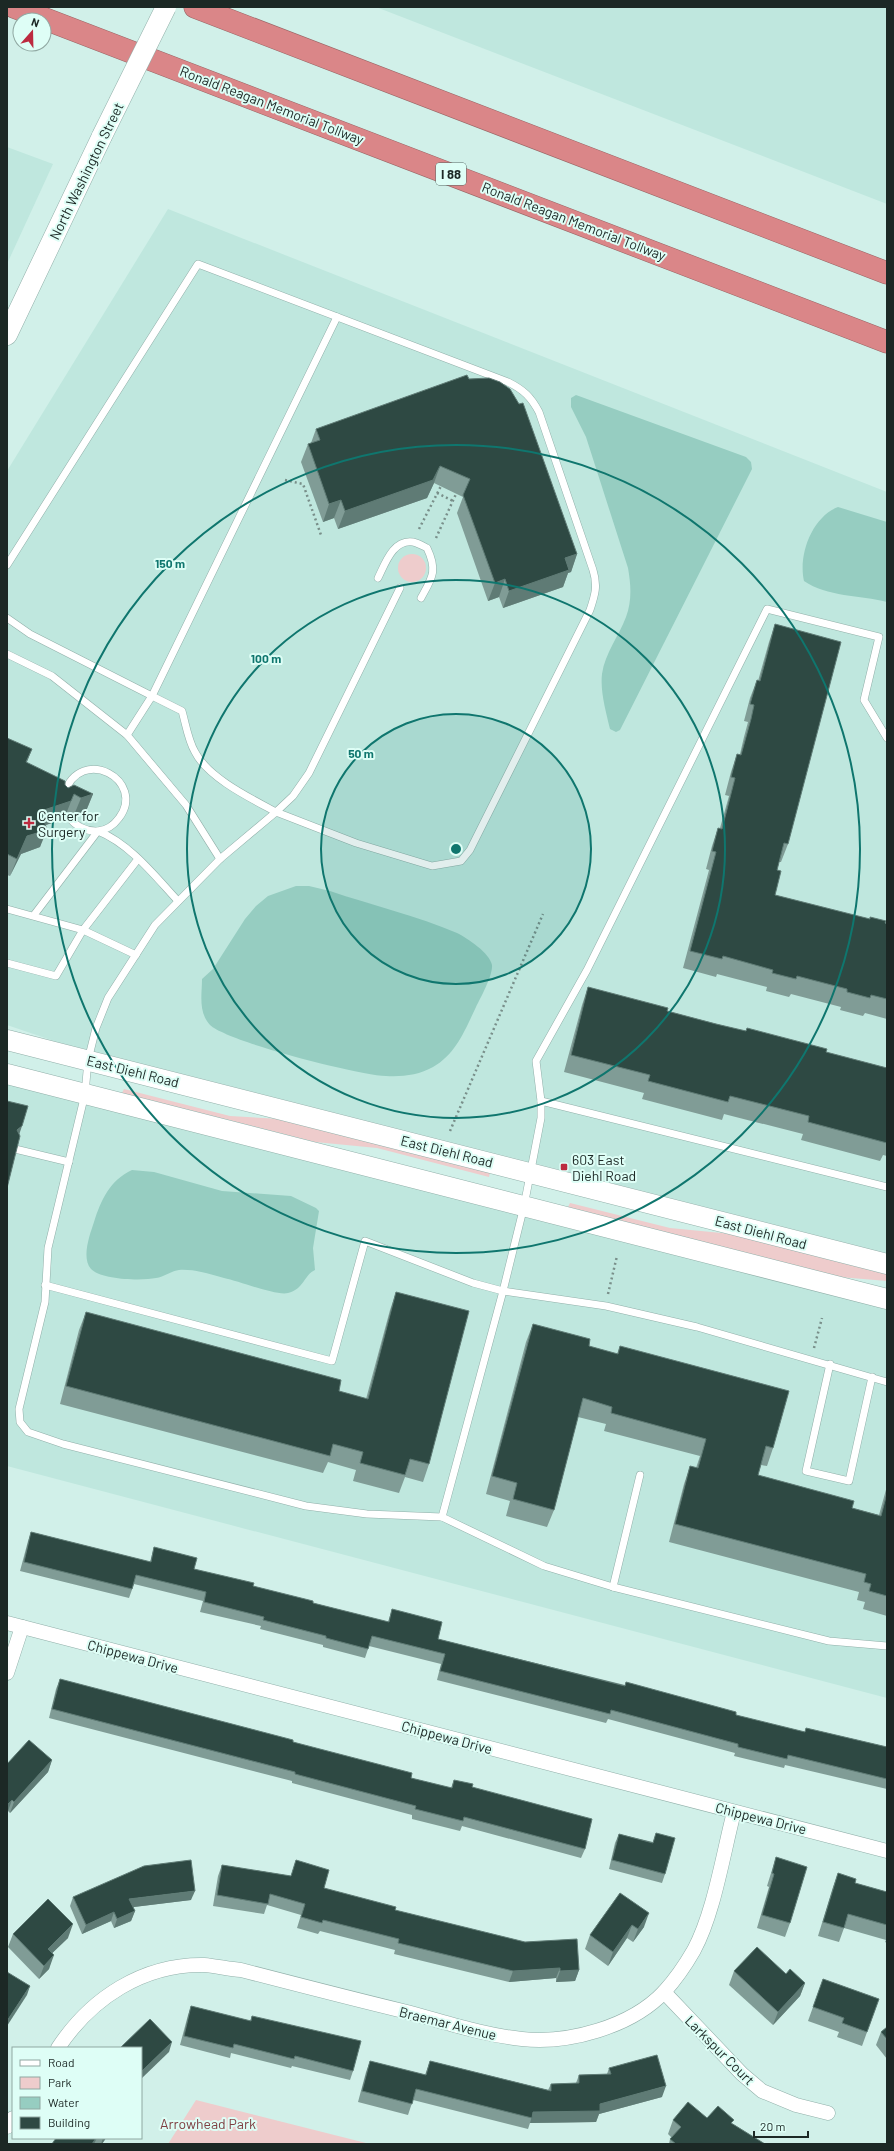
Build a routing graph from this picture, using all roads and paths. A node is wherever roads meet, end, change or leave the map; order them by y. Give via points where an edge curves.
1 (14, 7) edge
2 (166, 7) edge
3 (195, 7) edge
4 (887, 273) edge
5 (338, 317) junction
6 (7, 335) edge
7 (887, 342) edge
8 (285, 480) dead end
9 (441, 486) dead end
10 (437, 493) junction
11 (456, 494) dead end
12 (453, 501) junction
13 (419, 529) dead end
14 (321, 535) dead end
15 (436, 538) dead end
16 (7, 565) edge
17 (378, 578) dead end
18 (400, 588) dead end
19 (421, 598) dead end
20 (7, 618) edge
21 (7, 654) edge
22 (152, 696) junction
23 (127, 735) junction
24 (887, 738) edge
25 (63, 801) edge
26 (276, 812) junction
27 (69, 817) edge
28 (98, 831) junction
29 (138, 859) junction
30 (220, 859) junction
31 (178, 901) junction
32 (7, 909) edge
33 (543, 914) dead end
34 (34, 915) junction
35 (83, 930) junction
36 (136, 955) junction
37 (7, 963) edge
38 (7, 1040) edge
39 (88, 1060) junction
40 (7, 1074) edge
41 (86, 1094) junction
42 (541, 1101) junction
43 (450, 1131) dead end
44 (15, 1149) edge
45 (69, 1162) junction
46 (530, 1172) junction
47 (887, 1187) edge
48 (524, 1206) junction
49 (617, 1256) dead end
50 (887, 1264) edge
51 (45, 1285) junction
52 (503, 1292) junction
53 (887, 1298) edge
54 (607, 1300) dead end
55 (822, 1318) dead end
56 (813, 1351) dead end
57 (830, 1364) junction
58 (872, 1377) junction
59 (887, 1382) edge
60 (640, 1475) dead end
61 (442, 1517) junction
62 (613, 1587) junction
63 (7, 1623) edge
64 (22, 1627) junction
65 (887, 1646) edge
66 (7, 1673) edge
67 (734, 1812) junction
68 (887, 1851) edge
69 (664, 1992) junction
70 (59, 2047) edge
71 (828, 2113) dead end

1 - 7 highway, Ronald Reagan Memorial Tollway / I 88
2 - 6 street, North Washington Street, bridge
3 - 4 highway
5 - 16 lane via 198,264
5 - 22 lane
5 - 26 lane via 508,382 530,396 539,412 597,583 590,610 470,850 461,861 432,866 356,843
8 - 14 path via 303,484
9 - 10 path
10 - 12 path
10 - 13 path
11 - 12 path
12 - 15 path
17 - 19 lane via 390,554 399,545 412,542 427,548 433,560 434,573
18 - 26 lane via 309,773 293,796
20 - 22 lane via 30,634
21 - 23 lane via 52,676
22 - 23 lane
22 - 26 lane via 182,711 195,754 206,766 230,787
23 - 30 lane via 186,805
24 - 42 lane via 864,700 879,637 767,609 587,970 536,1061
25 - 28 lane via 70,781 81,772 94,769 114,777 125,795 124,809 117,821
26 - 30 lane
27 - 28 lane via 84,829
28 - 29 lane via 114,837
28 - 34 lane
29 - 31 lane
29 - 35 lane
30 - 31 lane
31 - 36 lane via 155,925
32 - 34 lane
33 - 43 path
34 - 35 lane
35 - 36 lane
35 - 37 lane via 56,976
36 - 39 lane via 108,998 96,1028
38 - 39 street, East Diehl Road
39 - 41 lane
39 - 46 street, East Diehl Road
40 - 41 street
41 - 45 lane
41 - 48 street
42 - 46 lane via 541,1118
42 - 47 lane
44 - 45 lane
45 - 51 lane via 48,1248
46 - 48 lane
46 - 50 street, East Diehl Road
48 - 52 lane
48 - 53 street
49 - 54 path
51 - 52 lane via 332,1361 365,1241
51 - 61 lane via 45,1302 19,1409 20,1422 28,1432 63,1444 306,1506 367,1514
52 - 57 lane via 610,1307 697,1327
52 - 61 lane
55 - 56 path
57 - 58 lane
57 - 58 lane via 806,1472 849,1481
58 - 59 lane
60 - 62 lane
61 - 62 lane via 544,1566
62 - 65 lane via 829,1641
63 - 64 street, Chippewa Drive
64 - 66 street
64 - 67 street, Chippewa Drive
67 - 68 street, Chippewa Drive
67 - 69 street, Braemar Avenue via 705,1925 694,1950
69 - 70 street, Braemar Avenue via 631,2015 594,2032 563,2039 521,2039 494,2035 241,1970 205,1965 182,1966 157,1971 130,1981 110,1993 90,2008
69 - 71 street, Larkspur Court via 742,2074 762,2091 796,2106

